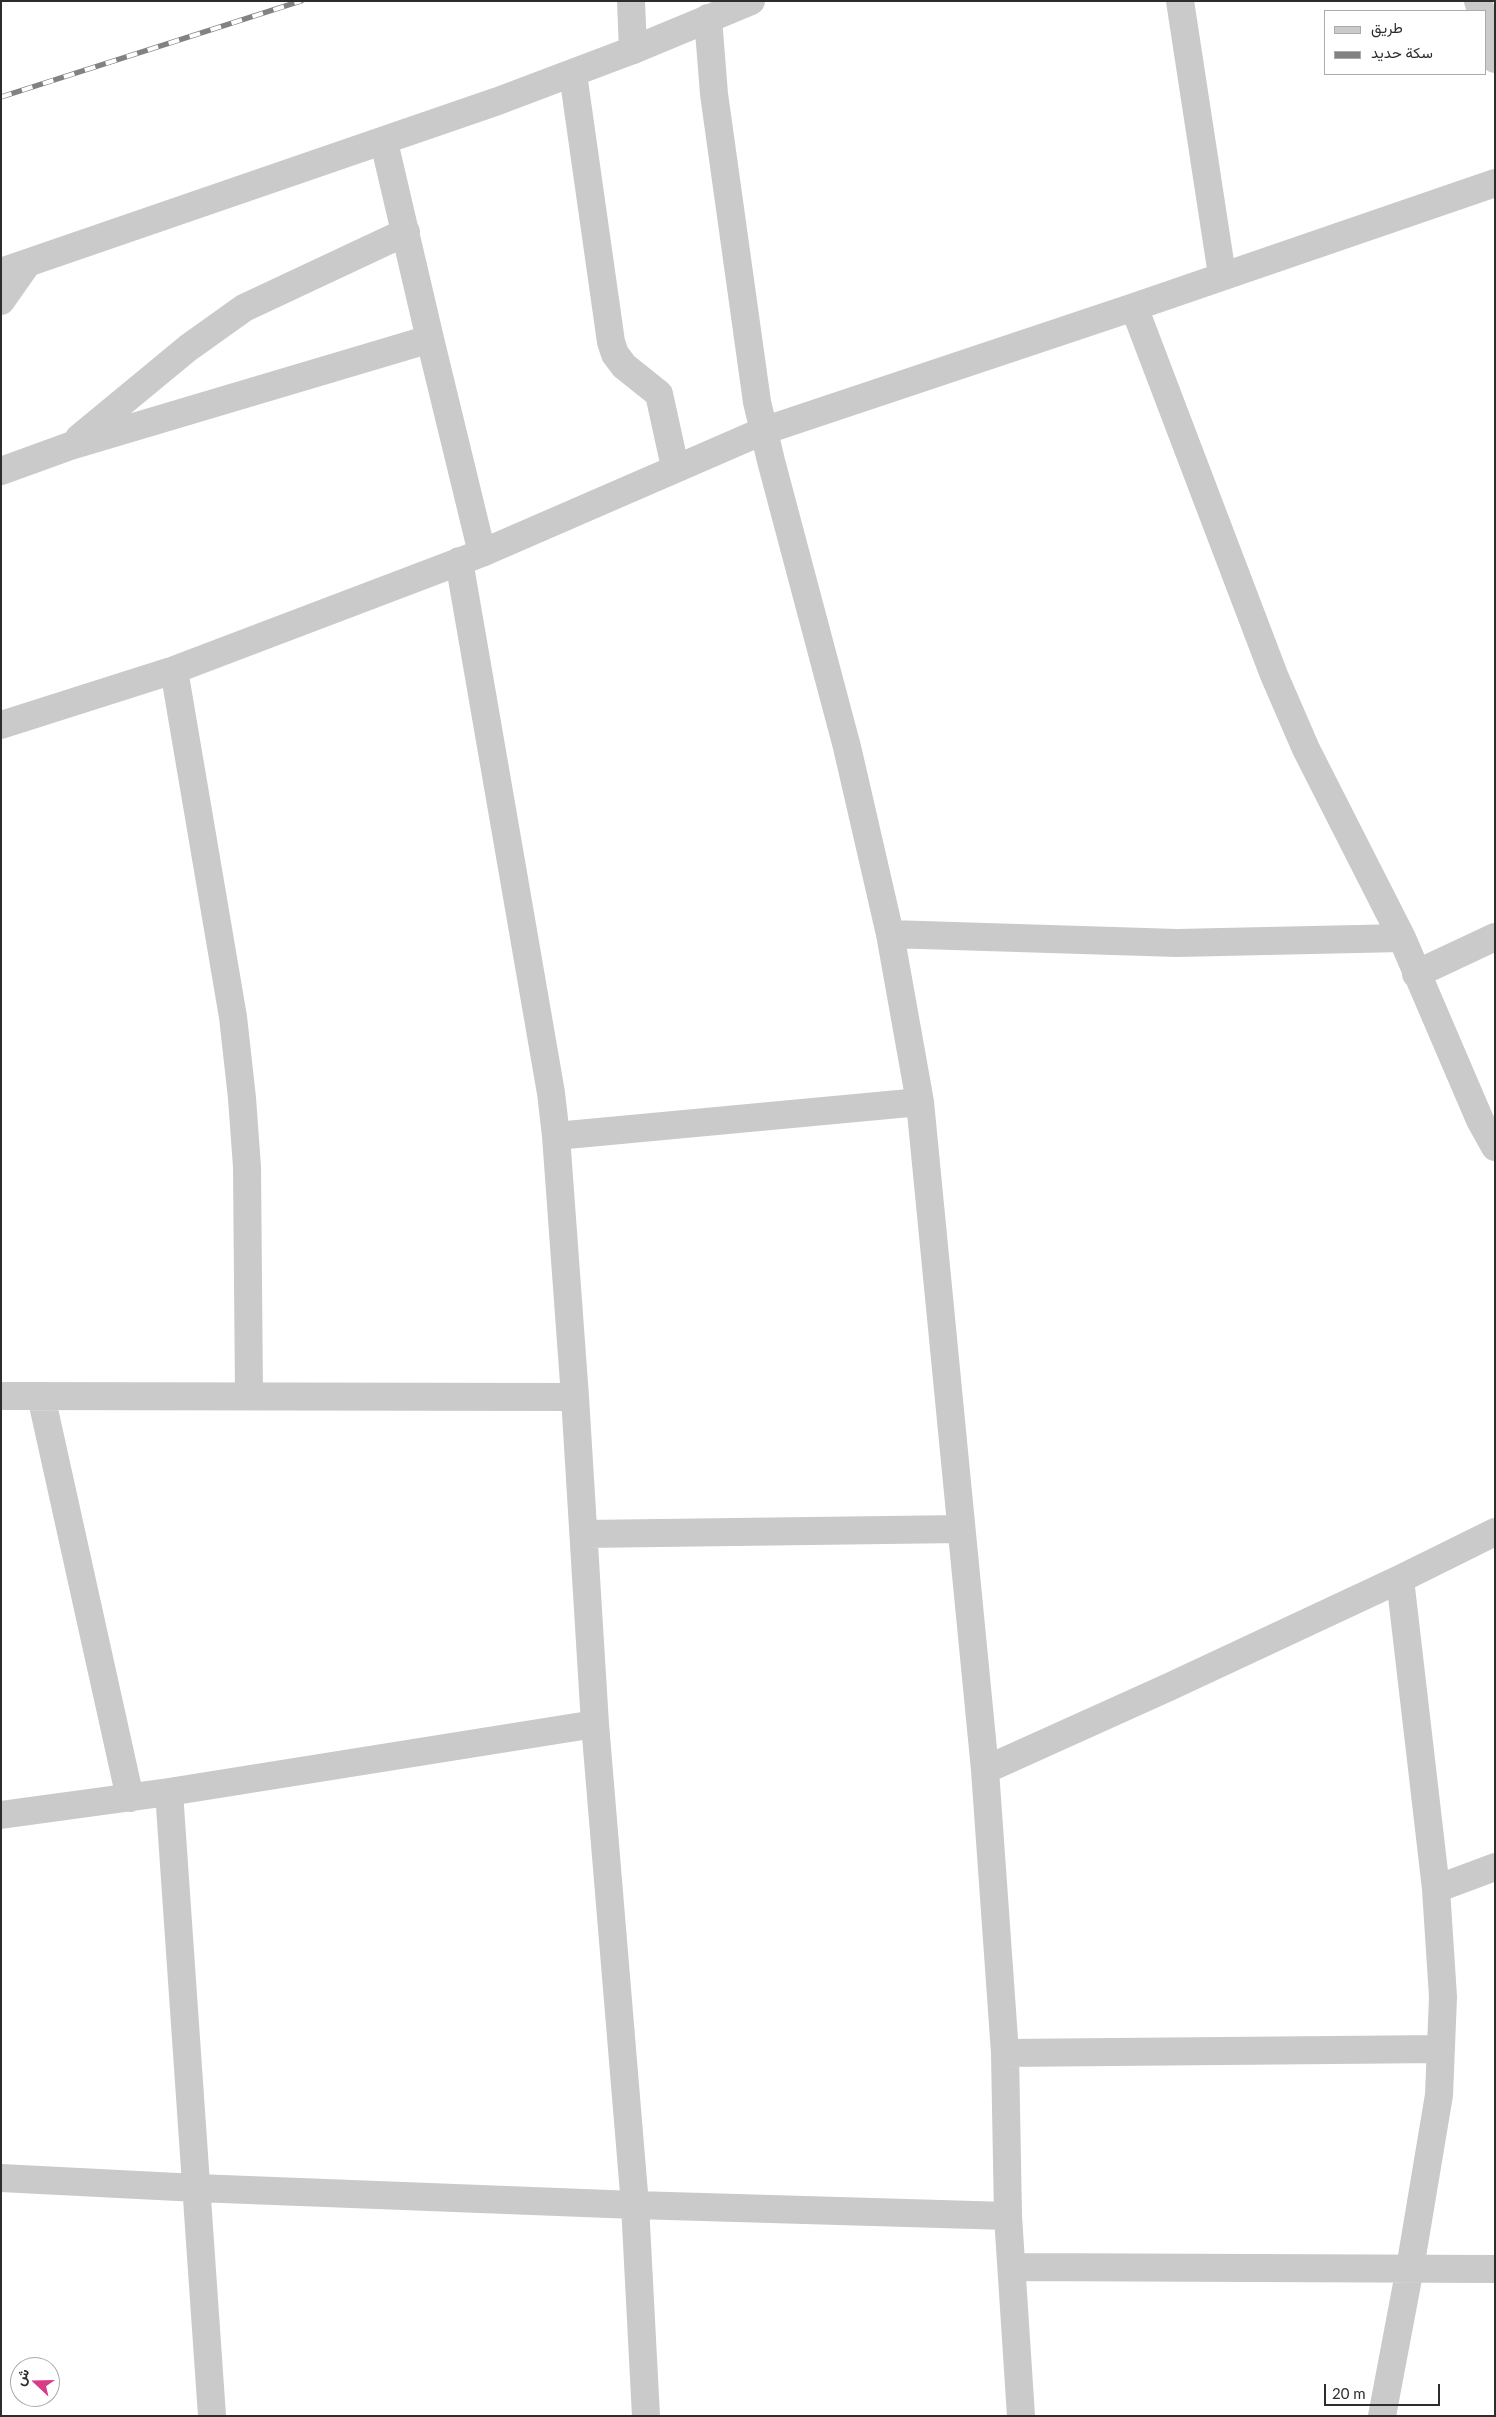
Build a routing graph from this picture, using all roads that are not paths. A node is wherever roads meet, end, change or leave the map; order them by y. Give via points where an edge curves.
1 (630, 1) edge
2 (751, 1) edge
3 (1180, 1) edge
4 (708, 18) junction
5 (1486, 28) edge
6 (633, 50) junction
7 (1495, 59) edge
8 (572, 74) junction
9 (384, 142) junction
10 (1495, 183) edge
11 (406, 232) junction
12 (14, 268) edge
13 (1222, 275) junction
14 (1, 301) edge
15 (1134, 307) junction
16 (430, 339) junction
17 (763, 431) junction
18 (70, 446) junction
19 (675, 467) junction
20 (1, 471) edge
21 (470, 557) junction
22 (174, 670) junction
23 (1, 725) edge
24 (890, 934) junction
25 (1495, 937) edge
26 (1402, 938) junction
27 (1416, 974) junction
28 (920, 1102) junction
29 (556, 1136) junction
30 (1495, 1147) edge
31 (249, 1395) junction
32 (1, 1396) edge
33 (41, 1396) junction
34 (575, 1397) junction
35 (961, 1529) junction
36 (1495, 1532) edge
37 (584, 1534) junction
38 (1400, 1579) junction
39 (595, 1724) junction
40 (985, 1770) junction
41 (169, 1792) junction
42 (130, 1798) junction
43 (1, 1815) edge
44 (1495, 1867) edge
45 (1436, 1889) junction
46 (1441, 2049) junction
47 (1005, 2053) junction
48 (1, 2178) edge
49 (197, 2188) junction
50 (635, 2205) junction
51 (1008, 2216) junction
52 (1012, 2267) junction
53 (1410, 2268) junction
54 (1495, 2269) edge
55 (212, 2416) edge
56 (646, 2416) edge
57 (1021, 2416) edge
58 (1382, 2416) edge

1 - 6 street
2 - 4 street
3 - 13 street
4 - 6 street
4 - 17 street via 718,126
5 - 7 street
6 - 8 street
8 - 9 street
8 - 19 street via 611,342 624,366 659,394
9 - 11 street
9 - 12 street
10 - 13 street
11 - 16 street
11 - 18 street via 244,308 188,348
12 - 14 street
13 - 15 street
15 - 17 street
15 - 26 street via 1274,675 1306,749
16 - 18 street
16 - 21 street
17 - 19 street
17 - 24 street via 847,747
18 - 20 street
19 - 21 street
21 - 22 street
21 - 29 street
22 - 23 street
22 - 31 street via 233,1016 241,1089 247,1167
24 - 26 street via 1177,943
24 - 28 street
25 - 27 street
26 - 27 street
27 - 30 street
28 - 29 street
28 - 35 street
29 - 34 street
31 - 33 street
31 - 34 street
32 - 33 street
33 - 42 street
34 - 37 street
35 - 37 street
35 - 40 street
36 - 38 street
37 - 39 street
38 - 40 street
38 - 45 street
39 - 41 street
39 - 50 street
40 - 47 street
41 - 42 street
41 - 49 street
42 - 43 street
44 - 45 street
45 - 46 street via 1443,1997
46 - 47 street
46 - 53 street via 1439,2095
47 - 51 street
48 - 49 street
49 - 50 street
49 - 55 street
50 - 51 street
50 - 56 street
51 - 52 street
52 - 53 street
52 - 57 street
53 - 54 street
53 - 58 street

